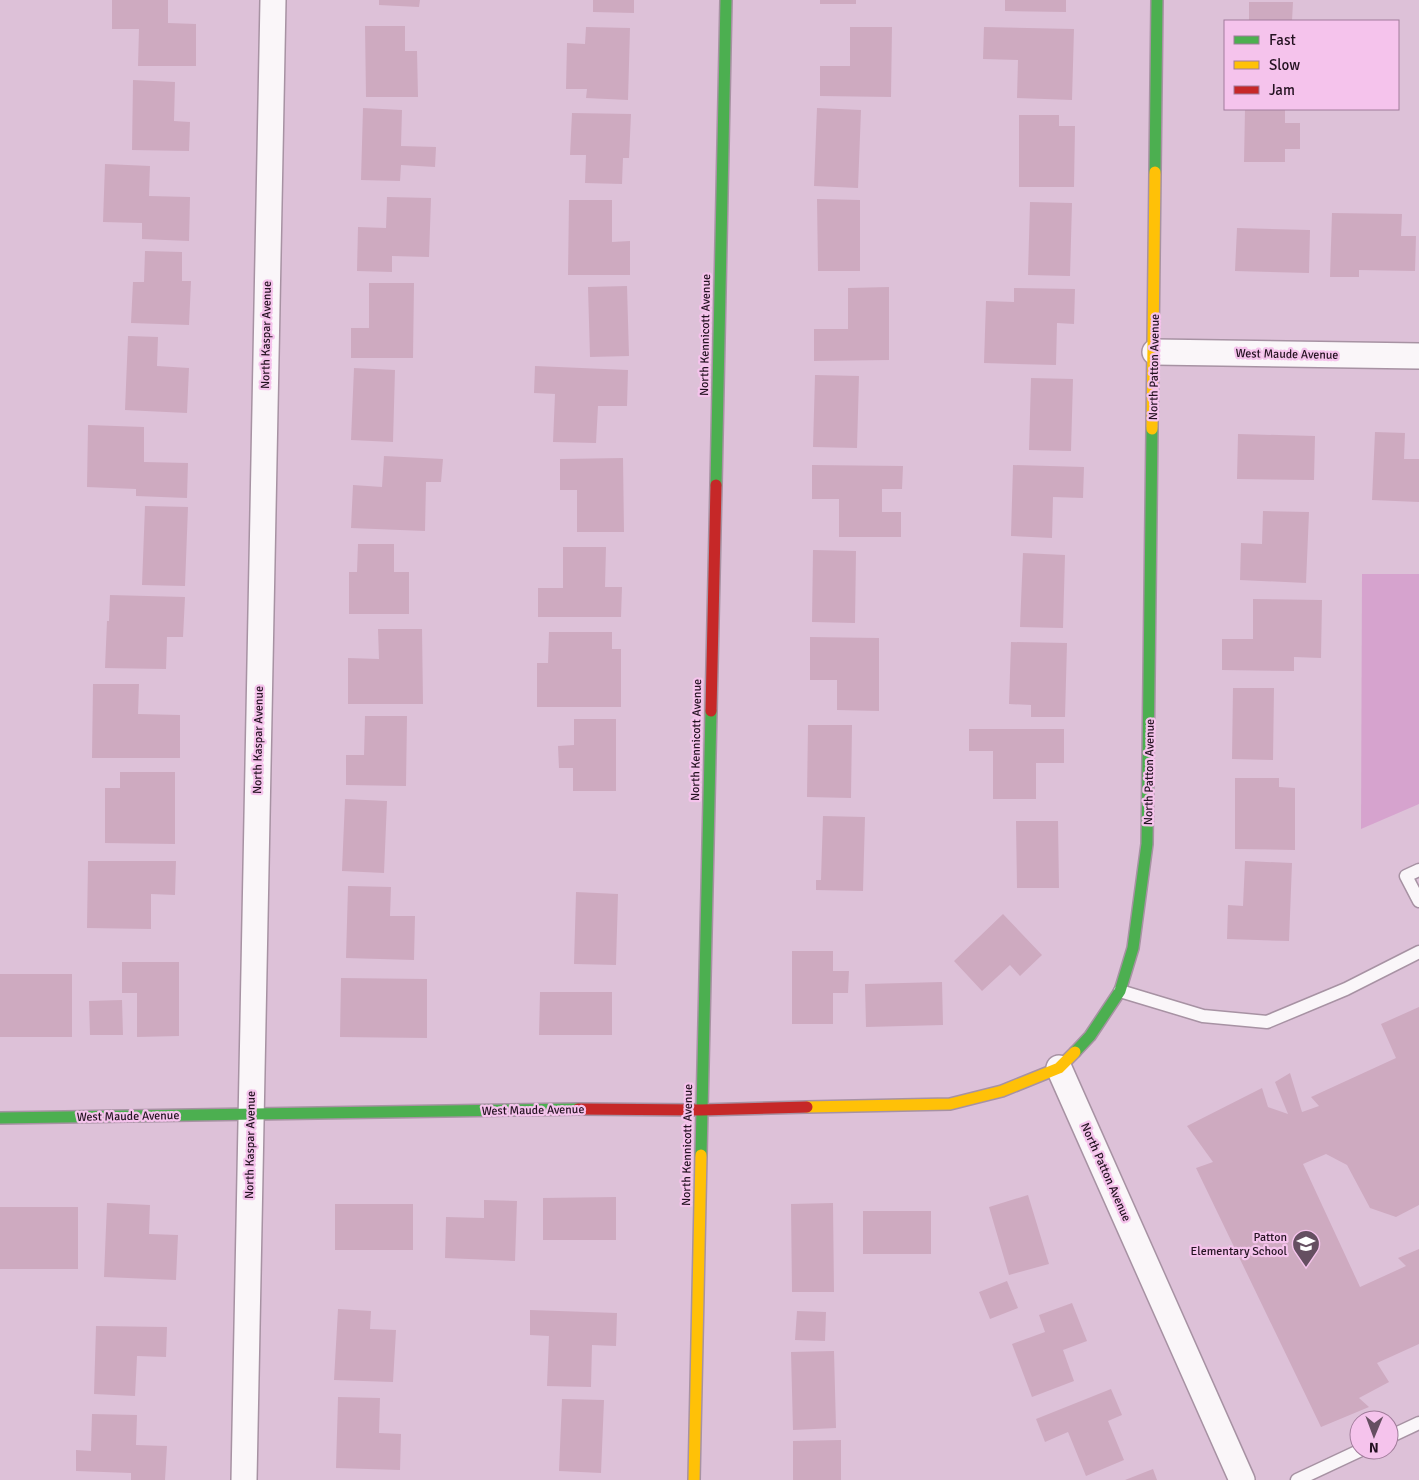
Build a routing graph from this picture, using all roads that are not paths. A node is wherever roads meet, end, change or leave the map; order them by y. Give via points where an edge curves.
1 (273, 0) edge
2 (726, 0) edge
3 (1157, 0) edge
4 (1155, 352) junction
5 (1419, 356) edge
6 (1419, 870) edge
7 (1419, 901) edge
8 (1419, 952) edge
9 (1120, 991) junction
10 (1059, 1068) junction
11 (701, 1110) junction
12 (251, 1114) junction
13 (0, 1118) edge
14 (1419, 1423) edge
15 (1399, 1432) edge
16 (1349, 1456) edge
17 (244, 1480) edge
18 (694, 1480) edge
19 (1242, 1480) edge
20 (1297, 1480) edge

1 - 12 street, North Kaspar Avenue
2 - 11 street, North Kennicott Avenue
3 - 4 street, North Patton Avenue
4 - 5 street, West Maude Avenue
4 - 9 street, North Patton Avenue via 1148,844 1132,948
6 - 7 lane via 1406,876
8 - 9 lane via 1346,989 1267,1022 1204,1016
9 - 10 street, North Patton Avenue via 1090,1036
10 - 11 street, West Maude Avenue via 1002,1091 950,1104
10 - 19 street, North Patton Avenue
11 - 12 street, West Maude Avenue
11 - 18 street, North Kennicott Avenue
12 - 13 street, West Maude Avenue
12 - 17 street, North Kaspar Avenue
14 - 15 lane
16 - 20 lane

